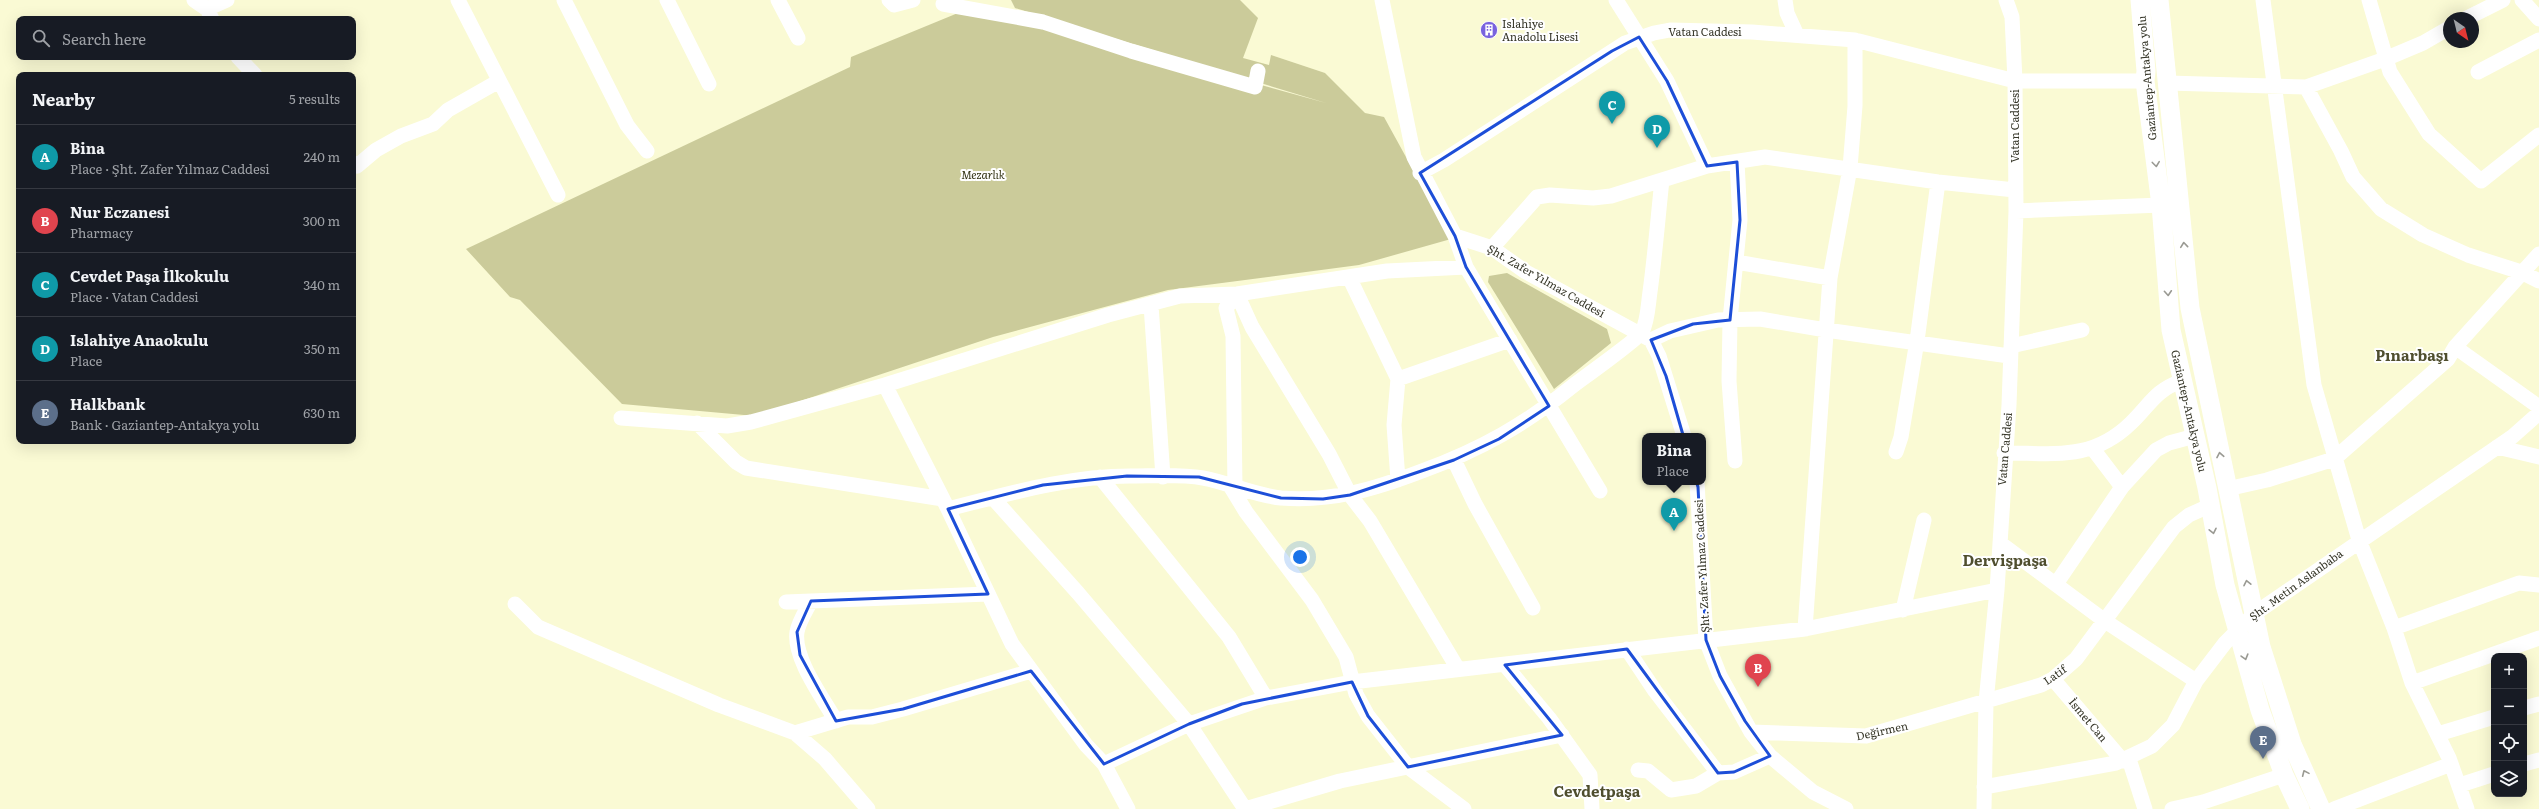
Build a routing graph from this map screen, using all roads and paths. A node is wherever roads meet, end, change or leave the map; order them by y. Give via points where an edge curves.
1 (194, 0) edge
2 (227, 0) edge
3 (458, 0) edge
4 (564, 0) edge
5 (667, 0) edge
6 (778, 0) edge
7 (889, 0) edge
8 (913, 0) edge
9 (1382, 0) edge
10 (1616, 0) edge
11 (1784, 0) edge
12 (2006, 0) edge
13 (2015, 0) edge
14 (2140, 0) edge
15 (2159, 0) edge
16 (2263, 0) edge
17 (2369, 0) edge
18 (2503, 0) edge
19 (2522, 0) edge
20 (943, 4) dead end
21 (2479, 12) edge
22 (209, 14) edge
23 (2012, 16) junction
24 (2539, 19) edge
25 (2443, 31) edge
26 (1797, 35) junction
27 (1640, 37) junction
28 (798, 38) dead end
29 (1855, 40) junction
30 (2539, 40) edge
31 (2385, 59) junction
32 (241, 60) edge
33 (1258, 71) dead end
34 (252, 72) edge
35 (2478, 72) dead end
36 (499, 81) junction
37 (2015, 81) junction
38 (2145, 81) junction
39 (2168, 83) junction
40 (709, 84) dead end
41 (2275, 87) junction
42 (2306, 87) junction
43 (2539, 135) edge
44 (647, 151) dead end
45 (1737, 162) junction
46 (356, 165) edge
47 (1707, 166) junction
48 (1850, 168) junction
49 (1420, 173) junction
50 (1662, 180) junction
51 (1938, 182) junction
52 (2016, 190) junction
53 (558, 195) dead end
54 (2161, 205) junction
55 (2016, 211) junction
56 (1455, 236) junction
57 (1492, 248) junction
58 (2539, 254) edge
59 (1736, 262) junction
60 (1466, 267) junction
61 (2521, 272) junction
62 (1349, 276) junction
63 (1830, 278) junction
64 (2539, 281) edge
65 (1237, 294) junction
66 (1151, 305) junction
67 (1730, 320) junction
68 (1826, 330) junction
69 (2082, 330) dead end
70 (1646, 337) junction
71 (1510, 340) junction
72 (1917, 341) junction
73 (2456, 347) junction
74 (2010, 351) junction
75 (1398, 379) junction
76 (2182, 381) junction
77 (885, 386) junction
78 (1549, 406) junction
79 (2539, 407) edge
80 (2539, 413) edge
81 (621, 418) dead end
82 (697, 423) junction
83 (1683, 433) edge
84 (2195, 436) junction
85 (2497, 448) junction
86 (2093, 449) junction
87 (1896, 452) dead end
88 (2004, 454) junction
89 (2539, 457) edge
90 (2334, 459) junction
91 (1454, 460) junction
92 (1735, 461) dead end
93 (1100, 477) junction
94 (1163, 477) junction
95 (1398, 480) junction
96 (1697, 485) edge
97 (1232, 486) junction
98 (2122, 488) junction
99 (2227, 489) junction
100 (1600, 491) dead end
101 (1350, 495) junction
102 (993, 498) junction
103 (946, 504) junction
104 (2209, 506) junction
105 (1924, 520) dead end
106 (2358, 540) junction
107 (2000, 543) junction
108 (2056, 584) junction
109 (2539, 586) edge
110 (1997, 590) junction
111 (988, 594) junction
112 (811, 601) junction
113 (786, 602) dead end
114 (515, 604) dead end
115 (1533, 608) dead end
116 (1903, 610) junction
117 (2254, 614) junction
118 (2105, 621) junction
119 (2394, 628) junction
120 (1805, 629) junction
121 (2238, 631) junction
122 (2539, 638) edge
123 (1706, 640) junction
124 (1627, 650) junction
125 (1505, 665) junction
126 (1458, 669) junction
127 (1031, 671) junction
128 (2053, 679) junction
129 (2196, 681) junction
130 (1352, 682) junction
131 (2412, 683) junction
132 (1266, 698) junction
133 (1986, 702) junction
134 (2539, 704) edge
135 (2527, 707) edge
136 (2491, 718) edge
137 (836, 721) junction
138 (1189, 724) junction
139 (1751, 732) junction
140 (796, 733) junction
141 (2438, 734) junction
142 (1562, 735) junction
143 (1770, 756) junction
144 (2126, 760) junction
145 (2539, 760) edge
146 (2527, 763) edge
147 (1104, 764) junction
148 (2452, 764) junction
149 (1408, 767) junction
150 (1638, 770) dead end
151 (1718, 773) junction
152 (2284, 774) junction
153 (2491, 775) edge
154 (2460, 784) junction
155 (1984, 787) junction
156 (868, 809) edge
157 (1128, 809) edge
158 (1464, 809) edge
159 (1592, 809) edge
160 (1846, 809) edge
161 (1984, 809) edge
162 (2145, 809) edge
163 (2172, 809) edge
164 (2300, 809) edge
165 (2321, 809) edge
166 (2334, 809) edge
167 (2467, 809) edge

1 - 22 street
2 - 22 street
3 - 36 street
4 - 44 street via 627,125
5 - 40 street
6 - 28 street
7 - 8 street via 894,5
9 - 49 street via 1408,135
10 - 27 street
11 - 26 street
12 - 23 street
13 - 23 street
14 - 38 main road, Gaziantep-Antakya yolu
15 - 39 main road, Gaziantep-Antakya yolu
16 - 41 street
17 - 31 street
18 - 21 street
19 - 24 street
20 - 33 street via 1043,22 1255,87
23 - 37 street
25 - 31 street
26 - 27 street, Vatan Caddesi via 1670,30
26 - 29 street, Vatan Caddesi
27 - 47 street via 1667,81
27 - 49 street, Vatan Caddesi via 1612,51
29 - 37 street, Vatan Caddesi
29 - 48 street via 1855,106
30 - 35 street
31 - 42 street
31 - 43 street via 2390,72 2430,134 2481,181
32 - 34 street
36 - 46 street via 448,110 433,124 401,136
36 - 53 street
37 - 38 street
37 - 52 street, Vatan Caddesi
38 -> 54 main road, Gaziantep-Antakya yolu
39 - 41 street
99 -> 39 main road, Gaziantep-Antakya yolu via 2190,308
41 - 42 street
41 - 90 street via 2314,385
42 - 61 street via 2353,177 2381,209 2423,235 2468,255
45 - 47 street
45 - 48 street via 1765,157
45 - 59 street via 1740,220
47 - 50 street
48 - 51 street
48 - 63 street
49 - 56 street
50 - 57 street via 1611,196 1593,198 1550,194 1536,197
50 - 70 street via 1645,324
51 - 52 street
51 - 72 street
52 - 55 street, Vatan Caddesi
54 - 55 street
54 -> 76 main road, Gaziantep-Antakya yolu via 2171,330
55 - 74 street, Vatan Caddesi
56 - 57 street, Şht. Zafer Yılmaz Caddesi
56 - 60 street
57 - 70 street, Şht. Zafer Yılmaz Caddesi via 1526,272
58 - 61 street
59 - 63 street
59 - 67 street
60 - 62 street via 1387,271
60 - 71 street
61 - 64 street
61 - 73 street
62 - 65 street
62 - 75 street
63 - 68 street
65 - 66 street via 1180,296
65 - 97 street via 1226,308 1233,336
65 - 101 street via 1252,327 1329,454
66 - 77 street via 1108,315
66 - 94 street
67 - 68 street via 1760,319
67 - 70 street via 1693,324
67 - 92 street via 1729,381
68 - 72 street
68 - 120 street
69 - 74 street
70 - 78 street via 1602,362
70 - 83 street via 1660,356
71 - 75 street
71 - 78 street
72 - 74 street
72 - 87 street via 1901,437
73 - 79 street
73 - 90 street via 2430,377
74 - 88 street, Vatan Caddesi
75 - 95 street via 1394,425
76 - 84 main road, Gaziantep-Antakya yolu
76 - 86 street via 2158,393 2128,427
77 - 82 street via 751,422 727,426
77 - 103 street
78 - 91 street via 1499,439
78 - 100 street
80 - 85 street, Şht. Metin Aslanbaba
81 - 82 street
82 - 103 street via 736,462 746,468
84 - 98 street via 2169,442 2159,448
84 - 104 main road, Gaziantep-Antakya yolu
85 - 89 street
85 - 106 street, Şht. Metin Aslanbaba via 2375,532
86 - 88 street via 2076,454
86 - 98 street
88 - 107 street, Vatan Caddesi
90 - 99 street via 2267,480
90 - 106 street
91 - 95 street
91 - 115 street via 1475,504
93 - 94 street
93 - 102 street via 1043,485
93 - 132 street via 1229,637
94 - 97 street via 1199,477
95 - 101 street
96 - 123 street, Şht. Zafer Yılmaz Caddesi
97 - 101 street via 1281,498 1323,499
97 - 130 street via 1246,512 1312,600 1346,657
98 - 108 street
117 -> 99 main road, Gaziantep-Antakya yolu
101 - 126 street via 1370,521
102 - 103 street
102 - 138 street
103 - 111 street
104 - 118 street, Latif via 2189,515 2174,527
104 -> 121 main road, Gaziantep-Antakya yolu via 2225,585
105 - 116 street
106 - 117 street, Şht. Metin Aslanbaba
106 - 119 street
107 - 108 street
107 - 110 street, Vatan Caddesi
108 - 118 street
109 - 119 street via 2519,583
110 - 116 street via 1976,592
110 - 133 street, Vatan Caddesi
111 - 112 street
111 - 127 street via 1002,626
112 - 113 street
112 - 137 street via 799,624 797,648
114 - 140 street via 538,627 719,705
116 - 120 street
117 - 121 street, Şht. Metin Aslanbaba
165 -> 117 main road, Gaziantep-Antakya yolu via 2292,744 2276,700
118 - 128 street, Latif via 2076,659
118 - 129 street
119 - 131 street
120 - 123 street
121 - 129 street, Şht. Metin Aslanbaba via 2225,643
121 -> 152 main road, Gaziantep-Antakya yolu via 2260,710
122 - 131 street
123 - 124 street
123 - 139 street, Şht. Zafer Yılmaz Caddesi via 1720,676
124 - 125 street
124 - 151 street
125 - 126 street
125 - 142 street
126 - 130 street
127 - 137 street via 903,709
127 - 147 street via 1086,745
128 - 133 street, Latif
128 - 144 street, İsmet Can
129 - 144 street, Şht. Metin Aslanbaba via 2168,731 2152,746
130 - 132 street
130 - 149 street via 1368,716
131 - 141 street
132 - 138 street
133 - 139 street, Değirmen via 1866,736
133 - 155 street, Vatan Caddesi
134 - 135 street
136 - 141 street
137 - 140 street
138 - 147 street
138 - 149 street via 1245,809 1340,781
139 - 143 street, Şht. Zafer Yılmaz Caddesi
140 - 156 street via 825,759
141 - 148 street
142 - 149 street
142 - 159 street via 1590,775
143 - 151 street via 1734,772
143 - 160 street, Şht. Zafer Yılmaz Caddesi via 1814,792
144 - 155 street, Şht. Metin Aslanbaba
144 - 162 street
145 - 146 street
147 - 157 street
148 - 154 street
148 - 166 street
149 - 158 street
150 - 151 street via 1648,771 1671,790 1696,786
152 - 163 street via 2203,802
152 - 164 main road, Gaziantep-Antakya yolu
153 - 154 street
154 - 167 street
155 - 161 street, Vatan Caddesi

